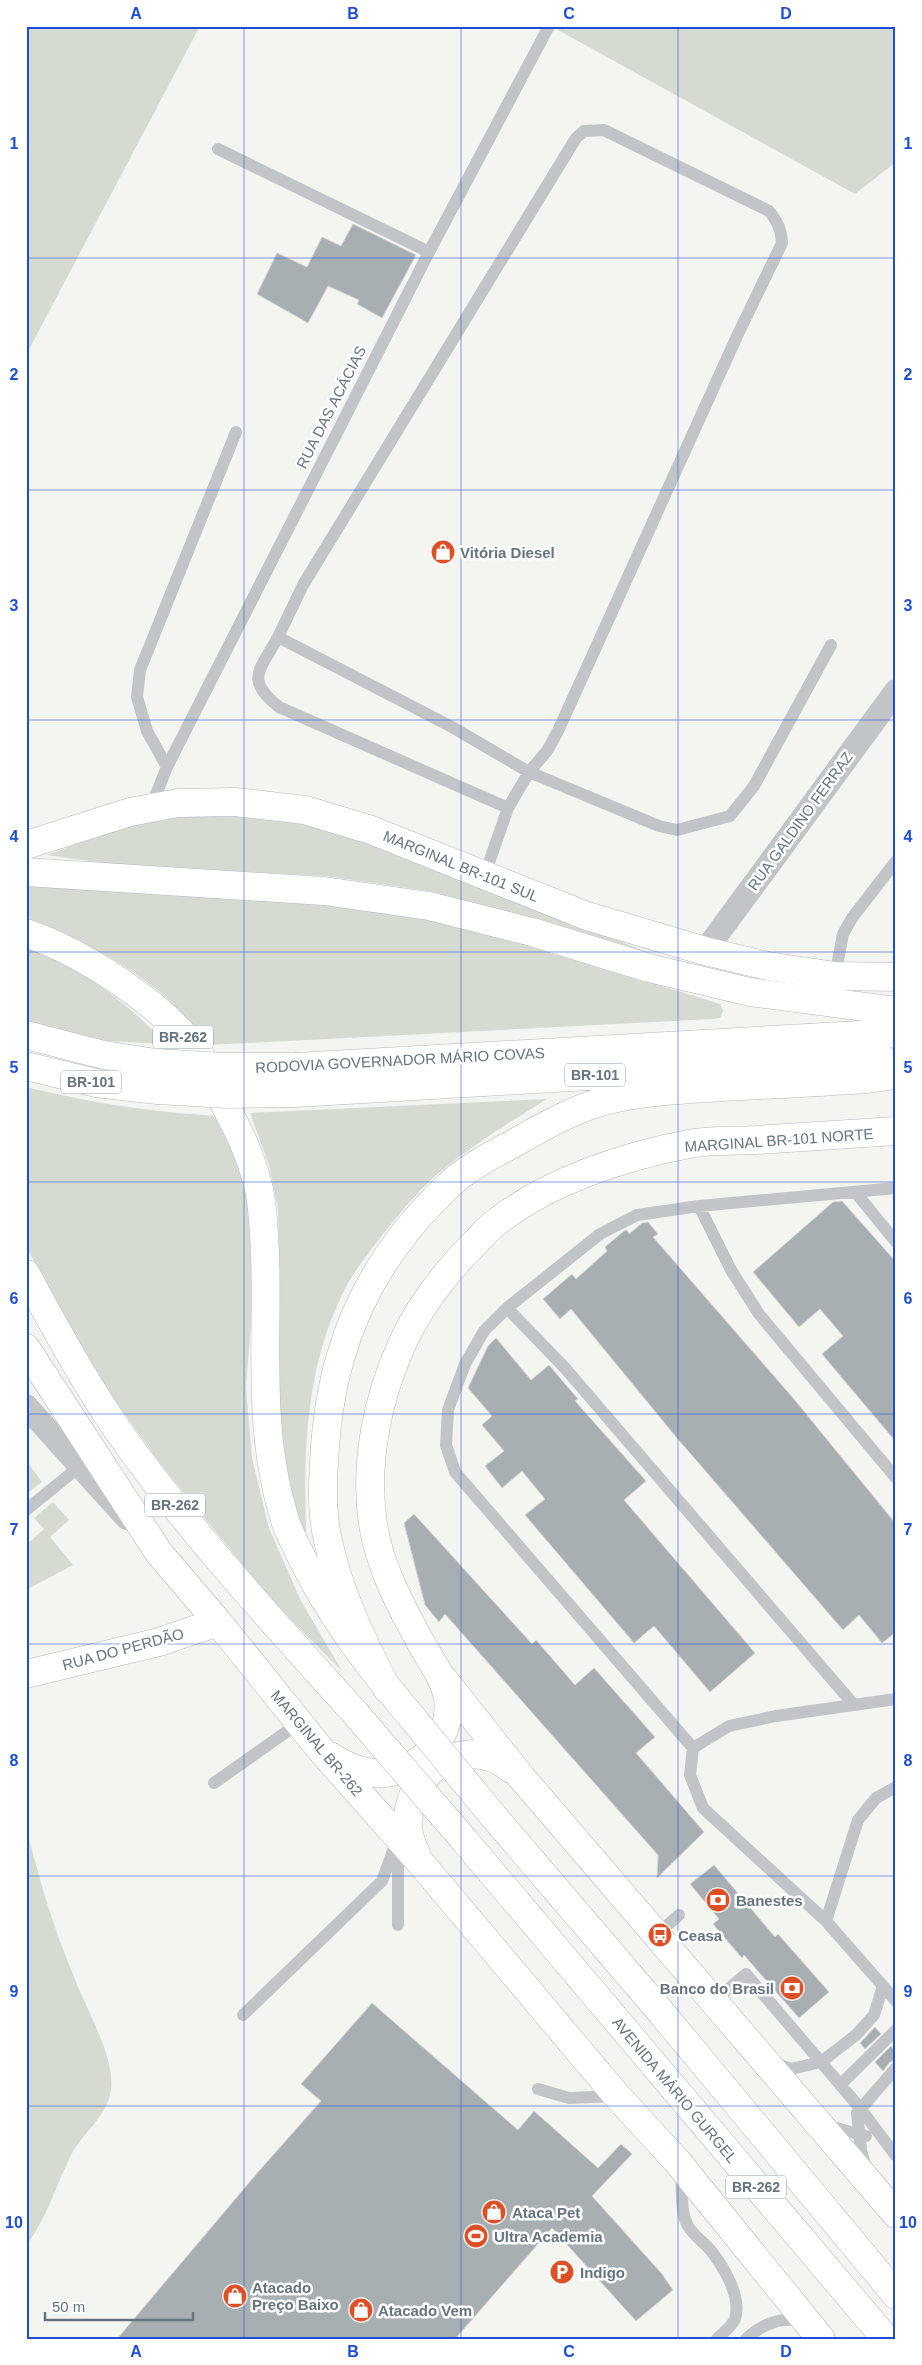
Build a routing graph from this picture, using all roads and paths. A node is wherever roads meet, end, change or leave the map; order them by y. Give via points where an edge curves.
1 (549, 26) edge
2 (218, 149) dead end
3 (429, 252) junction
4 (236, 432) dead end
5 (278, 638) junction
6 (831, 646) dead end
7 (896, 691) edge
8 (168, 767) junction
9 (529, 772) junction
10 (151, 807) junction
11 (508, 808) junction
12 (26, 845) edge
13 (896, 861) edge
14 (26, 872) edge
15 (485, 874) junction
16 (26, 933) edge
17 (705, 951) junction
18 (836, 976) junction
19 (896, 977) edge
20 (896, 1011) edge
21 (896, 1034) edge
22 (26, 1035) edge
23 (896, 1058) edge
24 (26, 1066) edge
25 (896, 1075) edge
26 (295, 1080) junction
27 (896, 1131) edge
28 (896, 1188) edge
29 (856, 1193) junction
30 (699, 1206) junction
31 (896, 1242) edge
32 (26, 1274) edge
33 (507, 1308) junction
34 (26, 1348) edge
35 (30, 1414) edge
36 (79, 1467) junction
37 (896, 1478) edge
38 (26, 1510) edge
39 (159, 1553) junction
40 (218, 1622) junction
41 (429, 1659) junction
42 (26, 1674) edge
43 (388, 1689) junction
44 (896, 1700) edge
45 (854, 1705) junction
46 (299, 1723) junction
47 (693, 1748) junction
48 (321, 1750) junction
49 (522, 1778) junction
50 (214, 1783) dead end
51 (896, 1787) edge
52 (398, 1837) junction
53 (420, 1862) junction
54 (679, 1914) dead end
55 (826, 1921) junction
56 (398, 1925) dead end
57 (656, 1935) junction
58 (883, 1986) junction
59 (896, 2001) edge
60 (713, 2002) junction
61 (243, 2015) dead end
62 (896, 2030) edge
63 (762, 2058) junction
64 (821, 2062) junction
65 (896, 2068) edge
66 (840, 2085) junction
67 (538, 2088) dead end
68 (617, 2096) junction
69 (860, 2108) junction
70 (818, 2123) junction
71 (860, 2135) junction
72 (883, 2141) junction
73 (896, 2156) edge
74 (676, 2160) junction
75 (871, 2185) junction
76 (896, 2214) edge
77 (896, 2295) edge
78 (815, 2330) edge
79 (717, 2339) edge
80 (746, 2339) edge
81 (886, 2339) edge

1 - 3 lane, RUA DAS ACÁCIAS
2 - 3 lane
3 - 8 lane, RUA DAS ACÁCIAS
4 - 8 lane via 140,670 137,697 147,731
5 - 9 lane via 452,727
5 - 9 lane via 302,585 566,154 584,130 604,130 769,211 778,222 782,243 558,731 547,751
5 - 11 lane via 258,674 257,684 263,695 279,707
6 - 9 lane via 754,786 730,816 677,830
7 - 17 street, RUA GALDINO FERRAZ
8 - 10 lane, RUA DAS ACÁCIAS
9 - 11 lane
10 - 12 main road, MARGINAL BR-101 SUL
10 - 15 main road, MARGINAL BR-101 SUL via 235,802 305,810 371,830
11 - 15 lane
13 - 18 lane via 843,934
14 - 20 main road via 324,891 429,906 532,932 649,968 750,992
15 - 17 main road, MARGINAL BR-101 SUL via 587,916
16 - 43 main road, BR-262 via 76,954 158,1011 197,1051 237,1129 254,1167 262,1208 268,1451 285,1521 314,1584
17 - 18 main road, MARGINAL BR-101 SUL via 768,966
18 - 19 main road, MARGINAL BR-101 SUL
21 - 26 main road, RODOVIA GOVERNADOR MÁRIO COVAS / BR-101
22 - 26 main road, RODOVIA GOVERNADOR MÁRIO COVAS / BR-101, bridge via 104,1055 156,1063 223,1067
23 - 26 main road, RODOVIA GOVERNADOR MÁRIO COVAS / BR-101
24 - 26 main road, RODOVIA GOVERNADOR MÁRIO COVAS / BR-101, bridge via 96,1083 228,1094
25 - 43 main road via 659,1091 595,1104 554,1120 496,1153 448,1186 390,1253 359,1303 343,1345 326,1428 323,1476 327,1534 343,1596 361,1639
27 - 41 main road, MARGINAL BR-101 NORTE via 690,1144 616,1163 555,1185 497,1221 449,1268 422,1306 391,1368 372,1446 372,1516 380,1554
28 - 29 lane
29 - 30 lane
29 - 31 lane
30 - 33 lane via 637,1215 600,1234
30 - 37 lane via 759,1314
32 - 81 main road, AVENIDA MÁRIO GURGEL / BR-262, bridge via 99,1402 148,1473 264,1612 465,1841
33 - 45 lane via 565,1368
33 - 47 lane via 484,1331 465,1364 448,1410 446,1445 455,1472
34 - 39 main road, MARGINAL BR-262
35 - 36 street
36 - 38 lane
36 - 39 street
39 - 40 main road, MARGINAL BR-262
40 - 42 main road, RUA DO PERDÃO via 159,1642
40 - 46 main road, MARGINAL BR-262
41 - 48 main road via 448,1696 448,1715 442,1735 431,1752 396,1772 376,1773 339,1762
41 - 49 main road
43 - 77 main road, BR-262, bridge
44 - 45 lane
45 - 47 lane via 729,1726
46 - 48 main road, MARGINAL BR-262
46 - 50 lane
47 - 55 lane via 690,1775 703,1808
48 - 52 main road, MARGINAL BR-262
49 - 53 main road via 505,1764 483,1756 461,1756 440,1763 422,1778 410,1797 406,1819 410,1842
49 - 57 main road
51 - 55 lane via 876,1798 858,1820
52 - 53 main road, MARGINAL BR-262
52 - 56 lane
52 - 61 lane via 382,1881
53 - 68 main road, BR-262
54 - 57 lane
55 - 58 lane
57 - 60 main road
58 - 59 lane
58 - 64 lane via 874,2015 856,2035
60 - 63 main road
60 - 64 lane via 746,1974
62 - 66 lane
63 - 64 lane via 791,2069
63 - 70 main road
64 - 66 lane
65 - 69 lane
66 - 69 lane
67 - 68 lane via 569,2098
68 - 74 main road, BR-262
69 - 71 lane via 857,2113
69 - 72 lane
70 - 71 lane
70 - 75 main road
71 - 72 lane
71 - 75 lane
72 - 73 lane
74 - 78 main road, BR-262
74 - 79 lane via 683,2187 681,2207 688,2227 712,2252 728,2276 736,2306 734,2319
75 - 76 main road
78 - 80 lane via 780,2319

